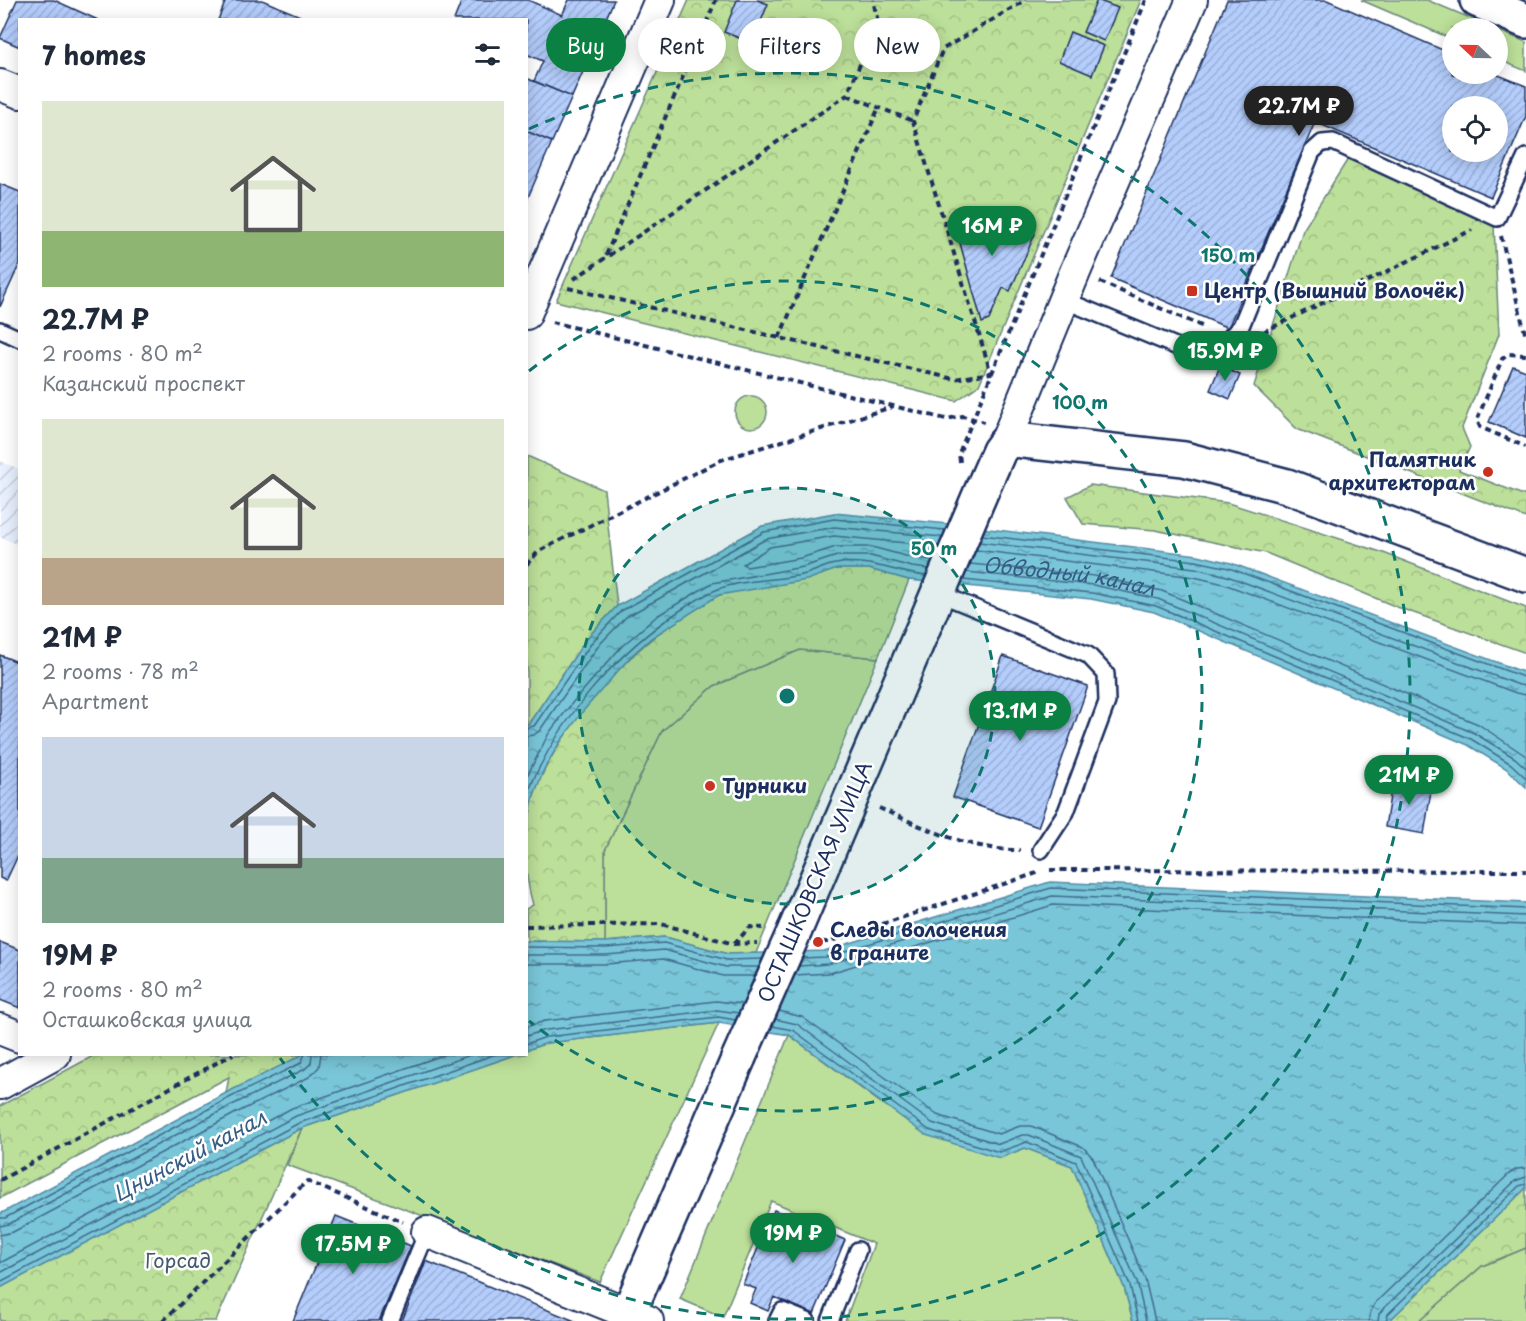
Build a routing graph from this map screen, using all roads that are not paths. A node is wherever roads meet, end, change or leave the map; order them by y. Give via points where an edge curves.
1 (660, 0) edge
2 (1192, 0) edge
3 (1476, 0) edge
4 (1526, 21) edge
5 (0, 85) edge
6 (18, 92) edge
7 (1526, 157) edge
8 (1064, 300) junction
9 (528, 309) edge
10 (0, 330) edge
11 (18, 338) edge
12 (1008, 436) junction
13 (1526, 575) edge
14 (938, 593) junction
15 (1041, 850) road end
16 (0, 1029) edge
17 (18, 1036) edge
18 (51, 1056) edge
19 (0, 1084) edge
20 (427, 1233) joint
21 (858, 1250) dead end
22 (634, 1318) edge
23 (390, 1321) edge
24 (777, 1321) edge
25 (807, 1321) edge
26 (830, 1321) edge

1 - 9 street
2 - 8 street
3 - 4 street
5 - 6 street
7 - 8 lane via 1497,218 1333,142 1322,143 1312,152 1241,326 1222,346 1204,353 1190,352
8 - 12 street
10 - 11 lane
12 - 13 street via 1015,440 1184,459 1287,486
12 - 14 street, ОСТАШКОВСКАЯ УЛИЦА
14 - 15 lane via 1088,655 1106,674 1107,702 1091,746 1066,812
14 - 22 street, ОСТАШКОВСКАЯ УЛИЦА, bridge via 740,1057
16 - 17 street
18 - 19 street
20 - 22 street
20 - 23 lane
21 - 26 lane
24 - 25 lane via 782,1311

